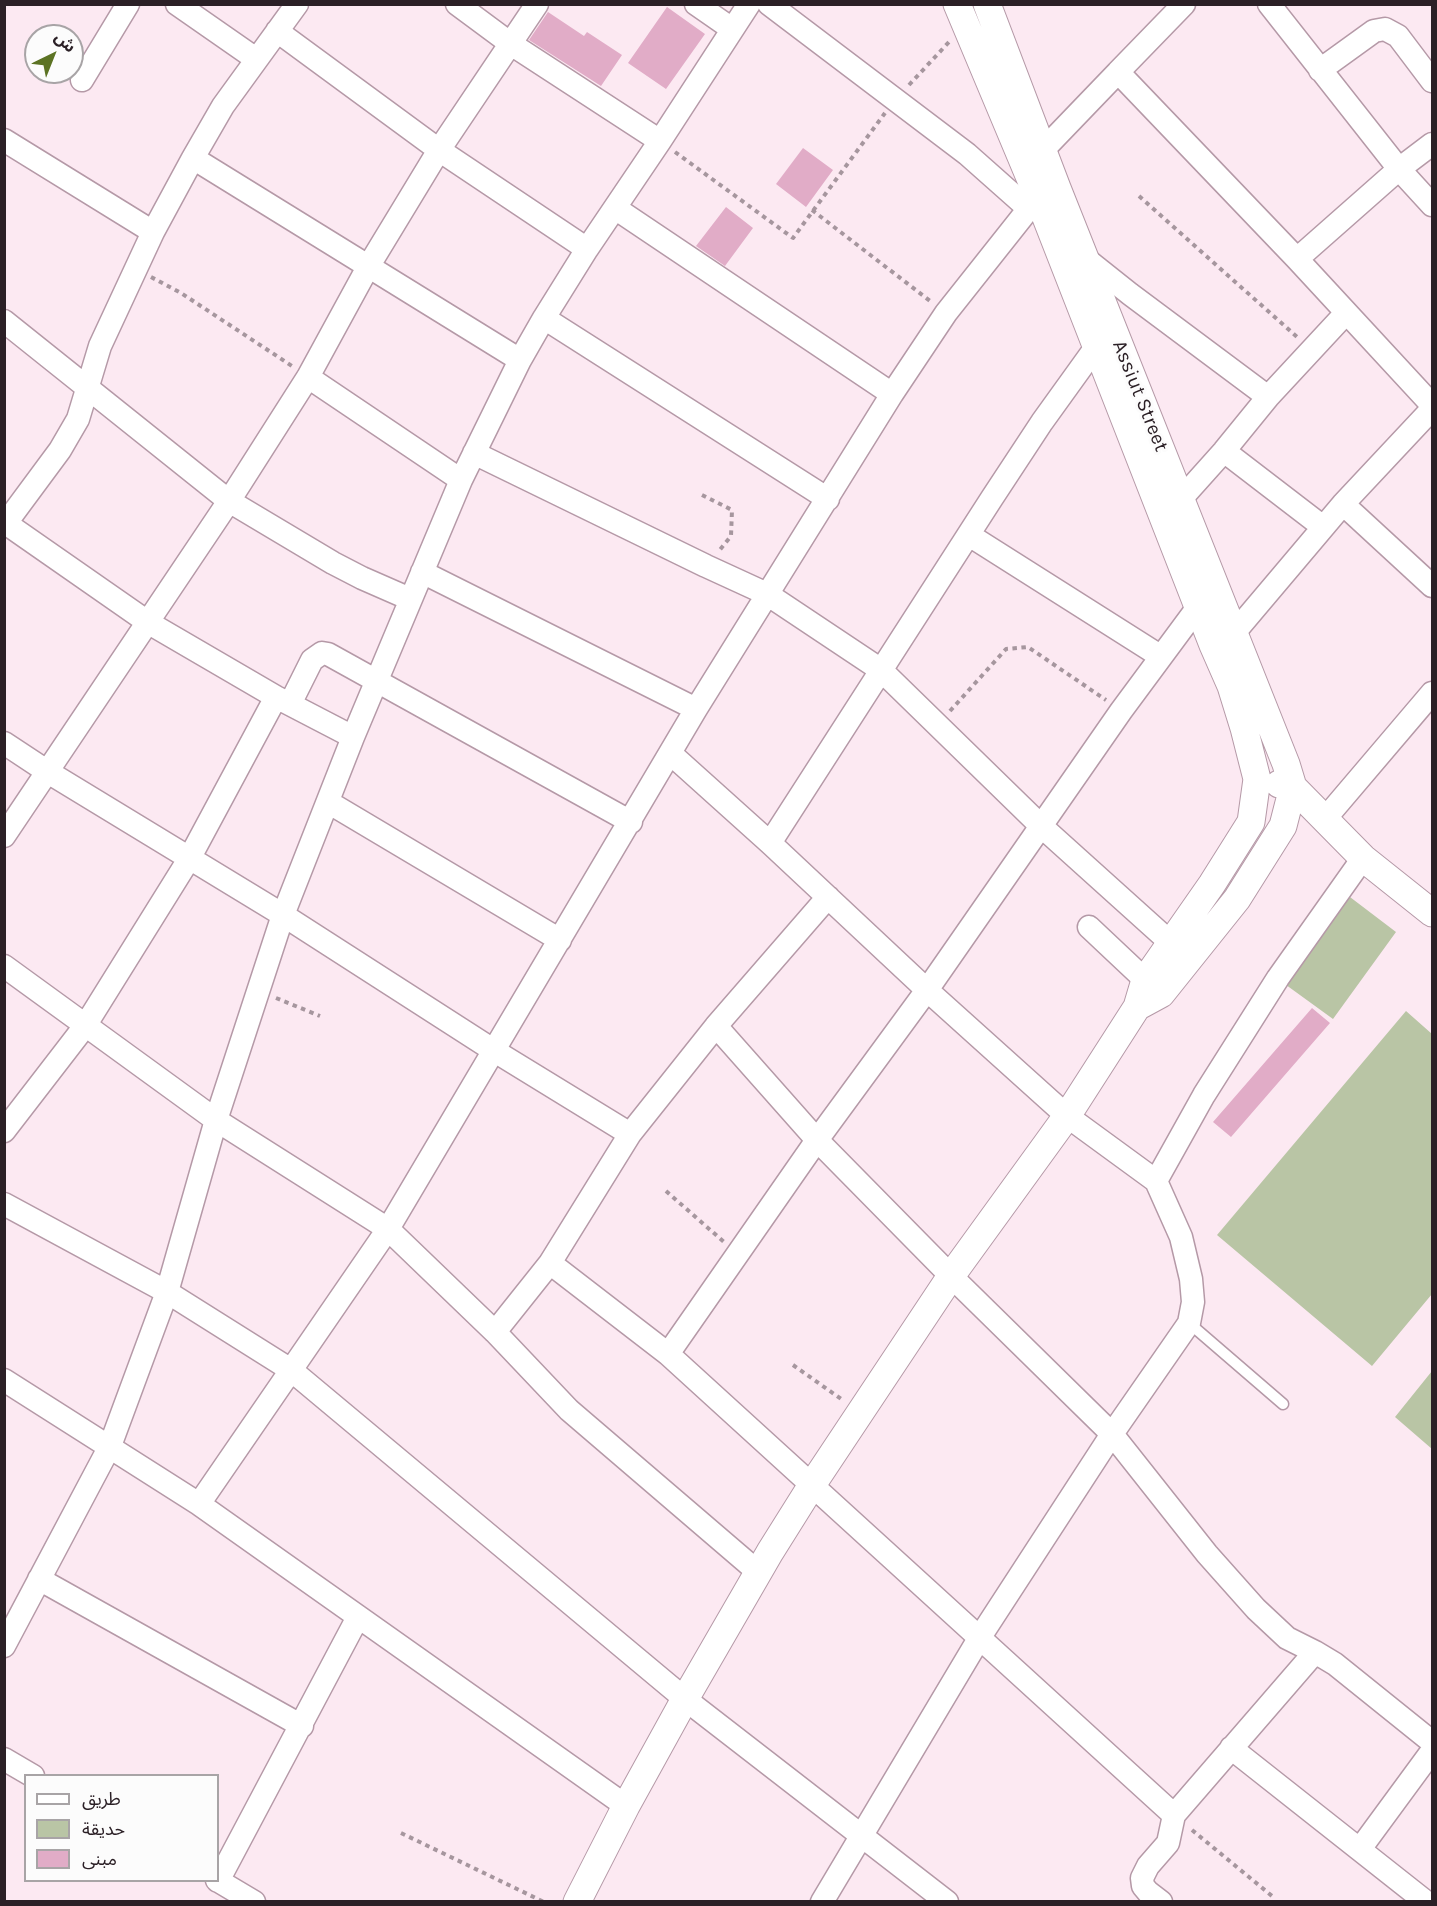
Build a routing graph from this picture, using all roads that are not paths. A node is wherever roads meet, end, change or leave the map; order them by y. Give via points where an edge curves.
1 (128, 4) edge
2 (177, 4) edge
3 (297, 4) edge
4 (457, 4) edge
5 (537, 4) edge
6 (696, 4) edge
7 (749, 4) edge
8 (769, 4) edge
9 (987, 4) edge
10 (1184, 4) edge
11 (1269, 4) edge
12 (961, 14) edge
13 (732, 29) junction
14 (277, 31) junction
15 (511, 44) junction
16 (256, 59) junction
17 (1320, 70) junction
18 (1118, 72) junction
19 (84, 77) edge
20 (1432, 81) edge
21 (4, 140) edge
22 (660, 141) junction
23 (1432, 144) edge
24 (439, 150) junction
25 (1043, 150) junction
26 (193, 158) junction
27 (1399, 169) junction
28 (1033, 203) junction
29 (1432, 205) edge
30 (615, 208) junction
31 (153, 232) junction
32 (587, 249) junction
33 (1086, 259) junction
34 (1297, 259) junction
35 (368, 267) junction
36 (1346, 313) junction
37 (544, 318) junction
38 (4, 321) edge
39 (1096, 347) junction
40 (520, 360) junction
41 (308, 376) junction
42 (88, 388) junction
43 (892, 394) junction
44 (1268, 397) junction
45 (1432, 407) edge
46 (1224, 451) junction
47 (474, 453) junction
48 (461, 480) junction
49 (828, 499) junction
50 (1181, 499) junction
51 (229, 501) junction
52 (1343, 504) junction
53 (5, 523) edge
54 (1323, 527) junction
55 (969, 536) junction
56 (422, 572) junction
57 (1432, 586) edge
58 (767, 594) junction
59 (410, 599) junction
60 (1198, 607) junction
61 (149, 623) junction
62 (1234, 633) junction
63 (1160, 656) junction
64 (881, 670) junction
65 (377, 682) junction
66 (1432, 693) edge
67 (283, 701) junction
68 (696, 709) junction
69 (353, 737) junction
70 (4, 743) edge
71 (671, 754) junction
72 (48, 772) junction
73 (1257, 779) junction
74 (1293, 787) junction
75 (328, 802) junction
76 (1319, 815) junction
77 (631, 822) junction
78 (1251, 822) junction
79 (1040, 825) junction
80 (1282, 826) junction
81 (4, 836) edge
82 (770, 843) junction
83 (1363, 858) junction
84 (189, 859) junction
85 (828, 897) junction
86 (1432, 913) edge
87 (283, 915) junction
88 (1089, 927) dead end
89 (560, 940) junction
90 (1171, 943) junction
91 (4, 966) edge
92 (1153, 987) junction
93 (927, 990) junction
94 (85, 1026) junction
95 (716, 1026) junction
96 (493, 1050) junction
97 (1067, 1116) junction
98 (216, 1120) junction
99 (4, 1131) edge
100 (630, 1134) junction
101 (817, 1140) junction
102 (1156, 1181) junction
103 (4, 1204) edge
104 (388, 1228) junction
105 (550, 1263) junction
106 (951, 1276) junction
107 (167, 1292) junction
108 (1189, 1323) junction
109 (495, 1332) junction
110 (668, 1354) junction
111 (291, 1370) junction
112 (4, 1380) edge
113 (1283, 1404) dead end
114 (1112, 1434) junction
115 (110, 1446) junction
116 (812, 1485) junction
117 (199, 1504) junction
118 (758, 1572) junction
119 (39, 1579) junction
120 (358, 1617) junction
121 (980, 1637) junction
122 (4, 1646) edge
123 (1315, 1652) junction
124 (685, 1699) junction
125 (302, 1726) junction
126 (1432, 1742) edge
127 (1232, 1748) junction
128 (1432, 1751) edge
129 (4, 1759) edge
130 (30, 1774) edge
131 (626, 1806) junction
132 (1174, 1815) junction
133 (862, 1835) junction
134 (1360, 1849) junction
135 (219, 1877) edge
136 (219, 1882) edge
137 (254, 1902) edge
138 (577, 1902) edge
139 (822, 1902) edge
140 (947, 1902) edge
141 (1161, 1902) edge
142 (1426, 1902) edge

1 - 19 street
2 - 16 street
3 - 14 street
4 - 15 street
5 - 15 street
6 - 13 street
7 - 13 street
8 - 28 street
9 - 25 street, Assiut Street
10 - 18 street
11 - 17 street
12 - 28 street, Assiut Street
13 - 22 street
14 - 16 street
14 - 24 street
15 - 22 street
15 - 24 street
16 - 26 street
17 - 20 street via 1374,31 1385,29 1398,36
17 - 27 street
18 - 25 street
18 - 34 street
21 - 31 street
22 - 30 street
23 - 27 street
24 - 32 street
24 - 35 street
25 - 33 street, Assiut Street
26 - 31 street
26 - 35 street
27 - 29 street
27 - 34 street
28 - 39 street, Assiut Street
28 - 43 street via 946,313
30 - 32 street
30 - 43 street
31 - 42 street via 100,346
32 - 37 street
33 - 44 street
33 - 50 street, Assiut Street
34 - 36 street
35 - 40 street
35 - 41 street
36 - 44 street
36 - 45 street
37 - 40 street
37 - 49 street
38 - 42 street
39 - 55 street
39 - 60 street, Assiut Street
40 - 47 street
41 - 48 street
41 - 51 street
42 - 51 street
42 - 53 street via 70,435
43 - 49 street
44 - 46 street
45 - 52 street
46 - 50 street
46 - 54 street
47 - 48 street
47 - 58 street
48 - 56 street
49 - 58 street
50 - 62 street, Assiut Street
51 - 59 street via 333,563
51 - 61 street
52 - 54 street
52 - 57 street
53 - 61 street
54 - 62 street
55 - 63 street
55 - 64 street
56 - 59 street
56 - 68 street
58 - 64 street
58 - 68 street
59 - 65 street
60 - 63 street
60 - 73 street, Assiut Street via 1231,686
61 - 67 street
61 - 72 street
62 - 74 street, Assiut Street
63 - 79 street
64 - 79 street
64 - 82 street
65 - 67 street via 322,653 312,660
65 - 69 street
65 - 77 street
66 - 76 street
67 - 69 street
67 - 84 street
68 - 71 street
69 - 75 street
70 - 72 street
71 - 77 street
71 - 82 street
72 - 81 street
72 - 84 street
73 - 74 street
73 - 78 street
74 - 76 street
74 - 80 street
75 - 87 street
75 - 89 street
76 - 80 street
76 - 83 street
77 - 89 street
78 - 80 street
78 - 90 street
79 - 90 street
79 - 93 street
80 - 92 street via 1237,899
82 - 85 street
83 - 86 street
83 - 102 street via 1278,978 1204,1095
84 - 87 street
84 - 94 street
85 - 93 street
85 - 95 street
87 - 96 street
87 - 98 street
88 - 92 street
89 - 96 street
90 - 92 street
91 - 94 street
92 - 97 street
93 - 97 street
93 - 101 street
94 - 98 street
94 - 99 street
95 - 100 street
95 - 101 street
96 - 100 street
96 - 104 street
97 - 102 street
97 - 106 street
98 - 104 street
98 - 107 street
100 - 105 street
101 - 106 street
101 - 110 street
102 - 108 street via 1186,1258 1193,1302
103 - 107 street
104 - 109 street
104 - 111 street
105 - 109 street
105 - 110 street
106 - 114 street
106 - 116 street
107 - 111 street
107 - 115 street
108 - 113 lane
108 - 114 street
109 - 118 street via 569,1410
110 - 116 street
111 - 117 street
111 - 124 street
112 - 115 street
114 - 121 street
114 - 123 street via 1256,1609 1287,1638
115 - 117 street
115 - 119 street
116 - 118 street
116 - 121 street
117 - 120 street
118 - 124 street
119 - 122 street
119 - 125 street
120 - 125 street
120 - 131 street
121 - 132 street
121 - 133 street
123 - 126 street
123 - 127 street
124 - 131 street
124 - 133 street
125 - 135 street
127 - 132 street
127 - 134 street
128 - 134 street
129 - 130 street
131 - 138 street
132 - 141 street via 1168,1843 1142,1878 1143,1886
133 - 139 street
133 - 140 street
134 - 142 street
136 - 137 street

